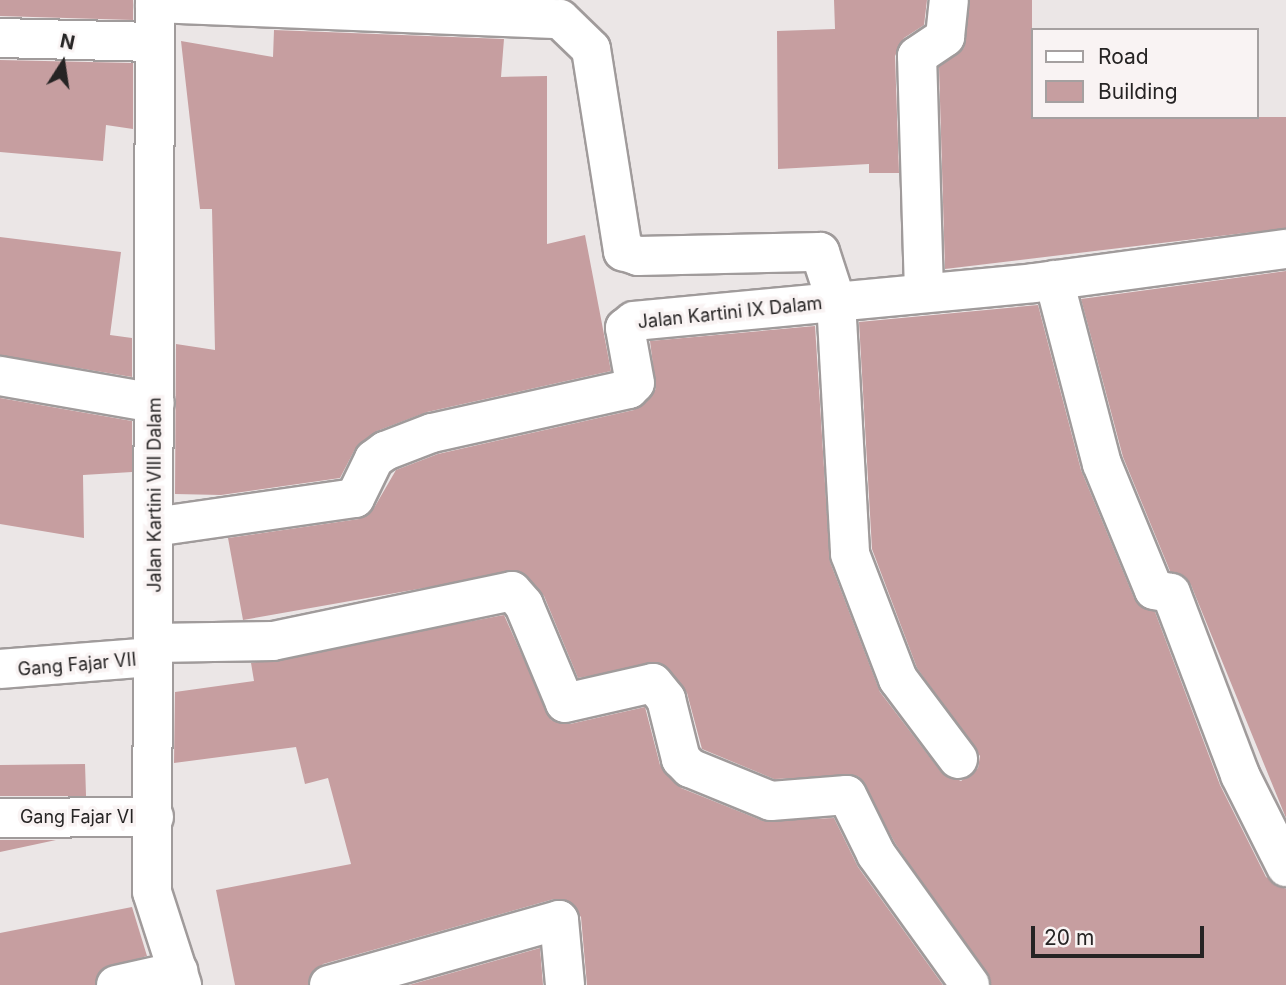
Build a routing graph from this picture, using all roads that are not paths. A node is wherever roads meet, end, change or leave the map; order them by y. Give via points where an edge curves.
1 (949, 0) edge
2 (155, 2) edge
3 (0, 38) edge
4 (155, 42) junction
5 (1286, 249) edge
6 (1054, 280) junction
7 (924, 290) junction
8 (836, 301) junction
9 (0, 376) edge
10 (155, 403) junction
11 (154, 527) junction
12 (154, 650) junction
13 (0, 670) edge
14 (958, 759) dead end
15 (154, 817) junction
16 (0, 818) edge
17 (1286, 867) edge
18 (180, 978) edge
19 (116, 985) edge
20 (329, 985) edge
21 (565, 985) edge
22 (970, 985) edge

1 - 7 street via 946,37 917,56
2 - 4 street, Jalan Kartini VIII Dalam
2 - 8 street via 560,19 592,49 623,251 638,256 810,248 827,260
3 - 4 street
4 - 10 street, Jalan Kartini VIII Dalam
5 - 6 street, Jalan Kartini IX Dalam
6 - 7 street, Jalan Kartini IX Dalam
6 - 17 street via 1102,464 1154,590 1171,593 1240,775
7 - 8 street, Jalan Kartini IX Dalam
8 - 11 street, Jalan Kartini IX Dalam via 634,321 625,328 635,383 629,389 432,433 385,451 374,459 355,498
8 - 14 street via 850,554 898,679
9 - 10 street
10 - 11 street, Jalan Kartini VIII Dalam
11 - 12 street, Jalan Kartini VIII Dalam
12 - 13 street, Gang Fajar VII
12 - 15 street, Jalan Kartini VIII Dalam
12 - 22 street, Gang Fajar VII via 273,641 512,591 523,605 565,703 653,683 666,699 681,759 690,768 771,800 847,795 876,854
15 - 16 street, Gang Fajar VI
15 - 18 street, Jalan Kartini VIII Dalam via 152,892
18 - 19 street
20 - 21 street via 559,920

